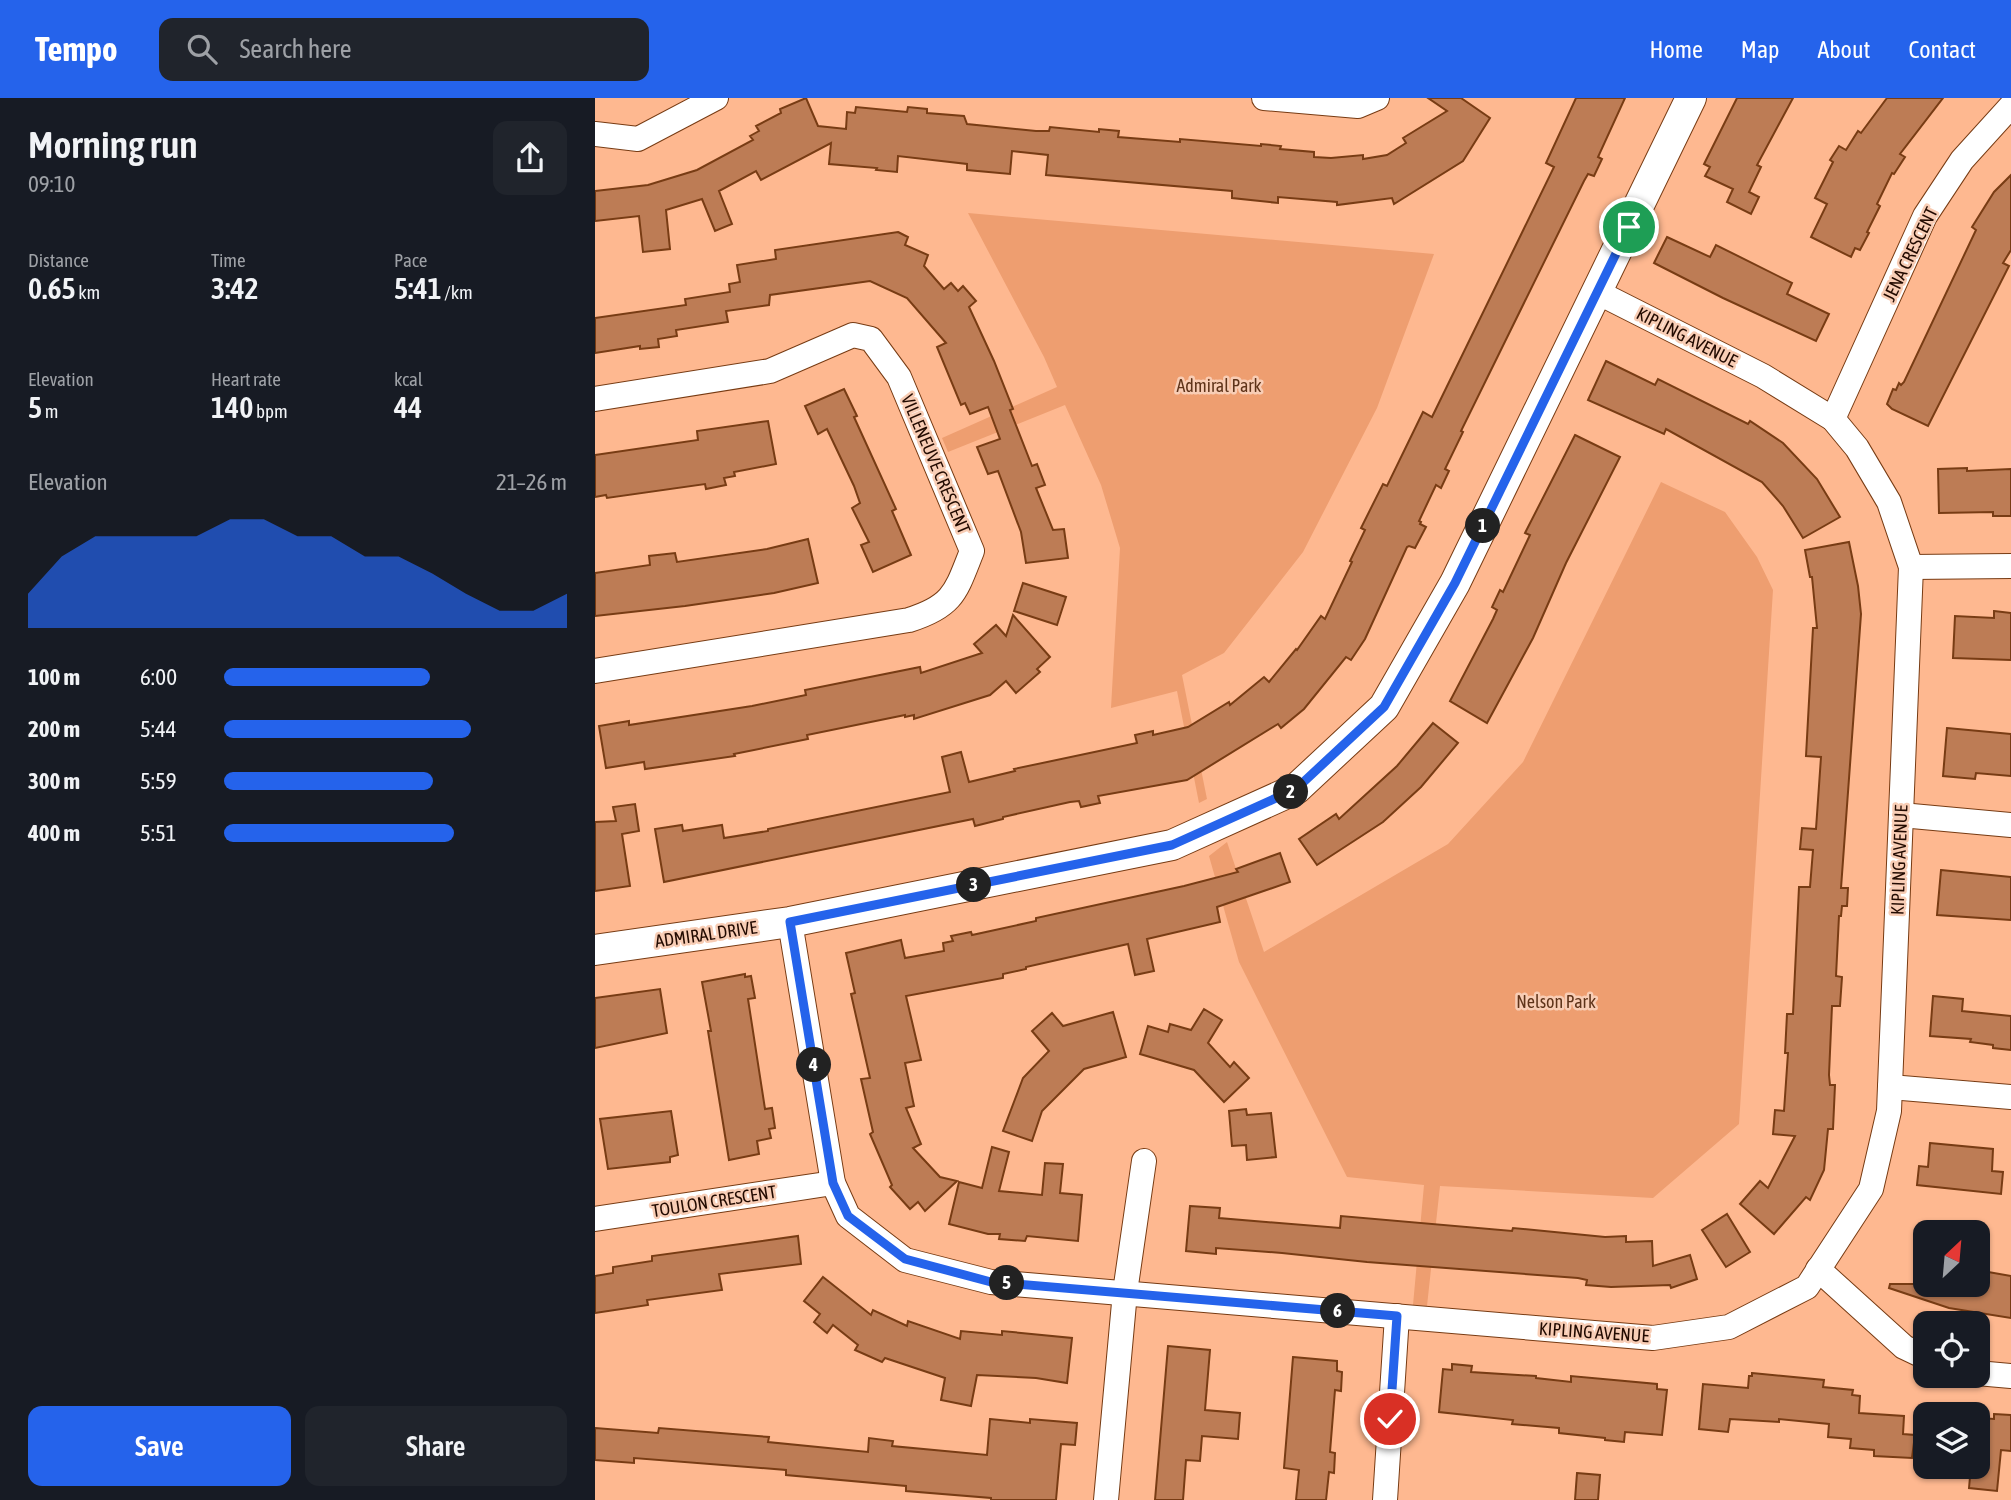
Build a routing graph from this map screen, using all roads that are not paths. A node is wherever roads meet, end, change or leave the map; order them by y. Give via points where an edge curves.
1 (716, 98) edge
2 (1264, 98) edge
3 (1377, 98) edge
4 (1691, 98) edge
5 (2011, 106) edge
6 (595, 134) edge
7 (1597, 292) junction
8 (595, 399) edge
9 (1833, 419) junction
10 (2011, 566) edge
11 (1911, 567) junction
12 (595, 670) edge
13 (1901, 815) junction
14 (2011, 825) edge
15 (790, 922) junction
16 (595, 950) edge
17 (1890, 1087) junction
18 (2011, 1097) edge
19 (1144, 1160) dead end
20 (833, 1183) junction
21 (595, 1219) edge
22 (1818, 1269) junction
23 (1125, 1293) junction
24 (1397, 1316) junction
25 (1913, 1351) edge
26 (1990, 1374) edge
27 (2011, 1376) edge
28 (1107, 1500) edge
29 (1385, 1500) edge

1 - 6 street via 638,139
2 - 3 street via 1358,106
4 - 7 street, ADMIRAL DRIVE
5 - 9 street, JENA CRESCENT via 1962,160 1926,216
7 - 9 street, KIPLING AVENUE via 1763,376
7 - 15 street, ADMIRAL DRIVE via 1455,583 1384,707 1296,789 1172,845
8 - 12 street, VILLENEUVE CRESCENT via 770,371 853,335 871,339 899,377 972,551 954,594 933,613
9 - 11 street, KIPLING AVENUE via 1857,448 1889,502
10 - 11 street
11 - 13 street, KIPLING AVENUE
13 - 14 street
13 - 17 street, KIPLING AVENUE
15 - 16 street, ADMIRAL DRIVE
15 - 20 street, KIPLING AVENUE
17 - 18 street
17 - 22 street, KIPLING AVENUE via 1871,1189
19 - 23 street
20 - 21 street, TOULON CRESCENT
20 - 23 street, KIPLING AVENUE via 848,1216 905,1259 991,1282
22 - 24 street, KIPLING AVENUE via 1807,1287 1729,1326 1653,1338
22 - 25 street
23 - 24 street, KIPLING AVENUE
23 - 28 street
24 - 29 street
26 - 27 street

